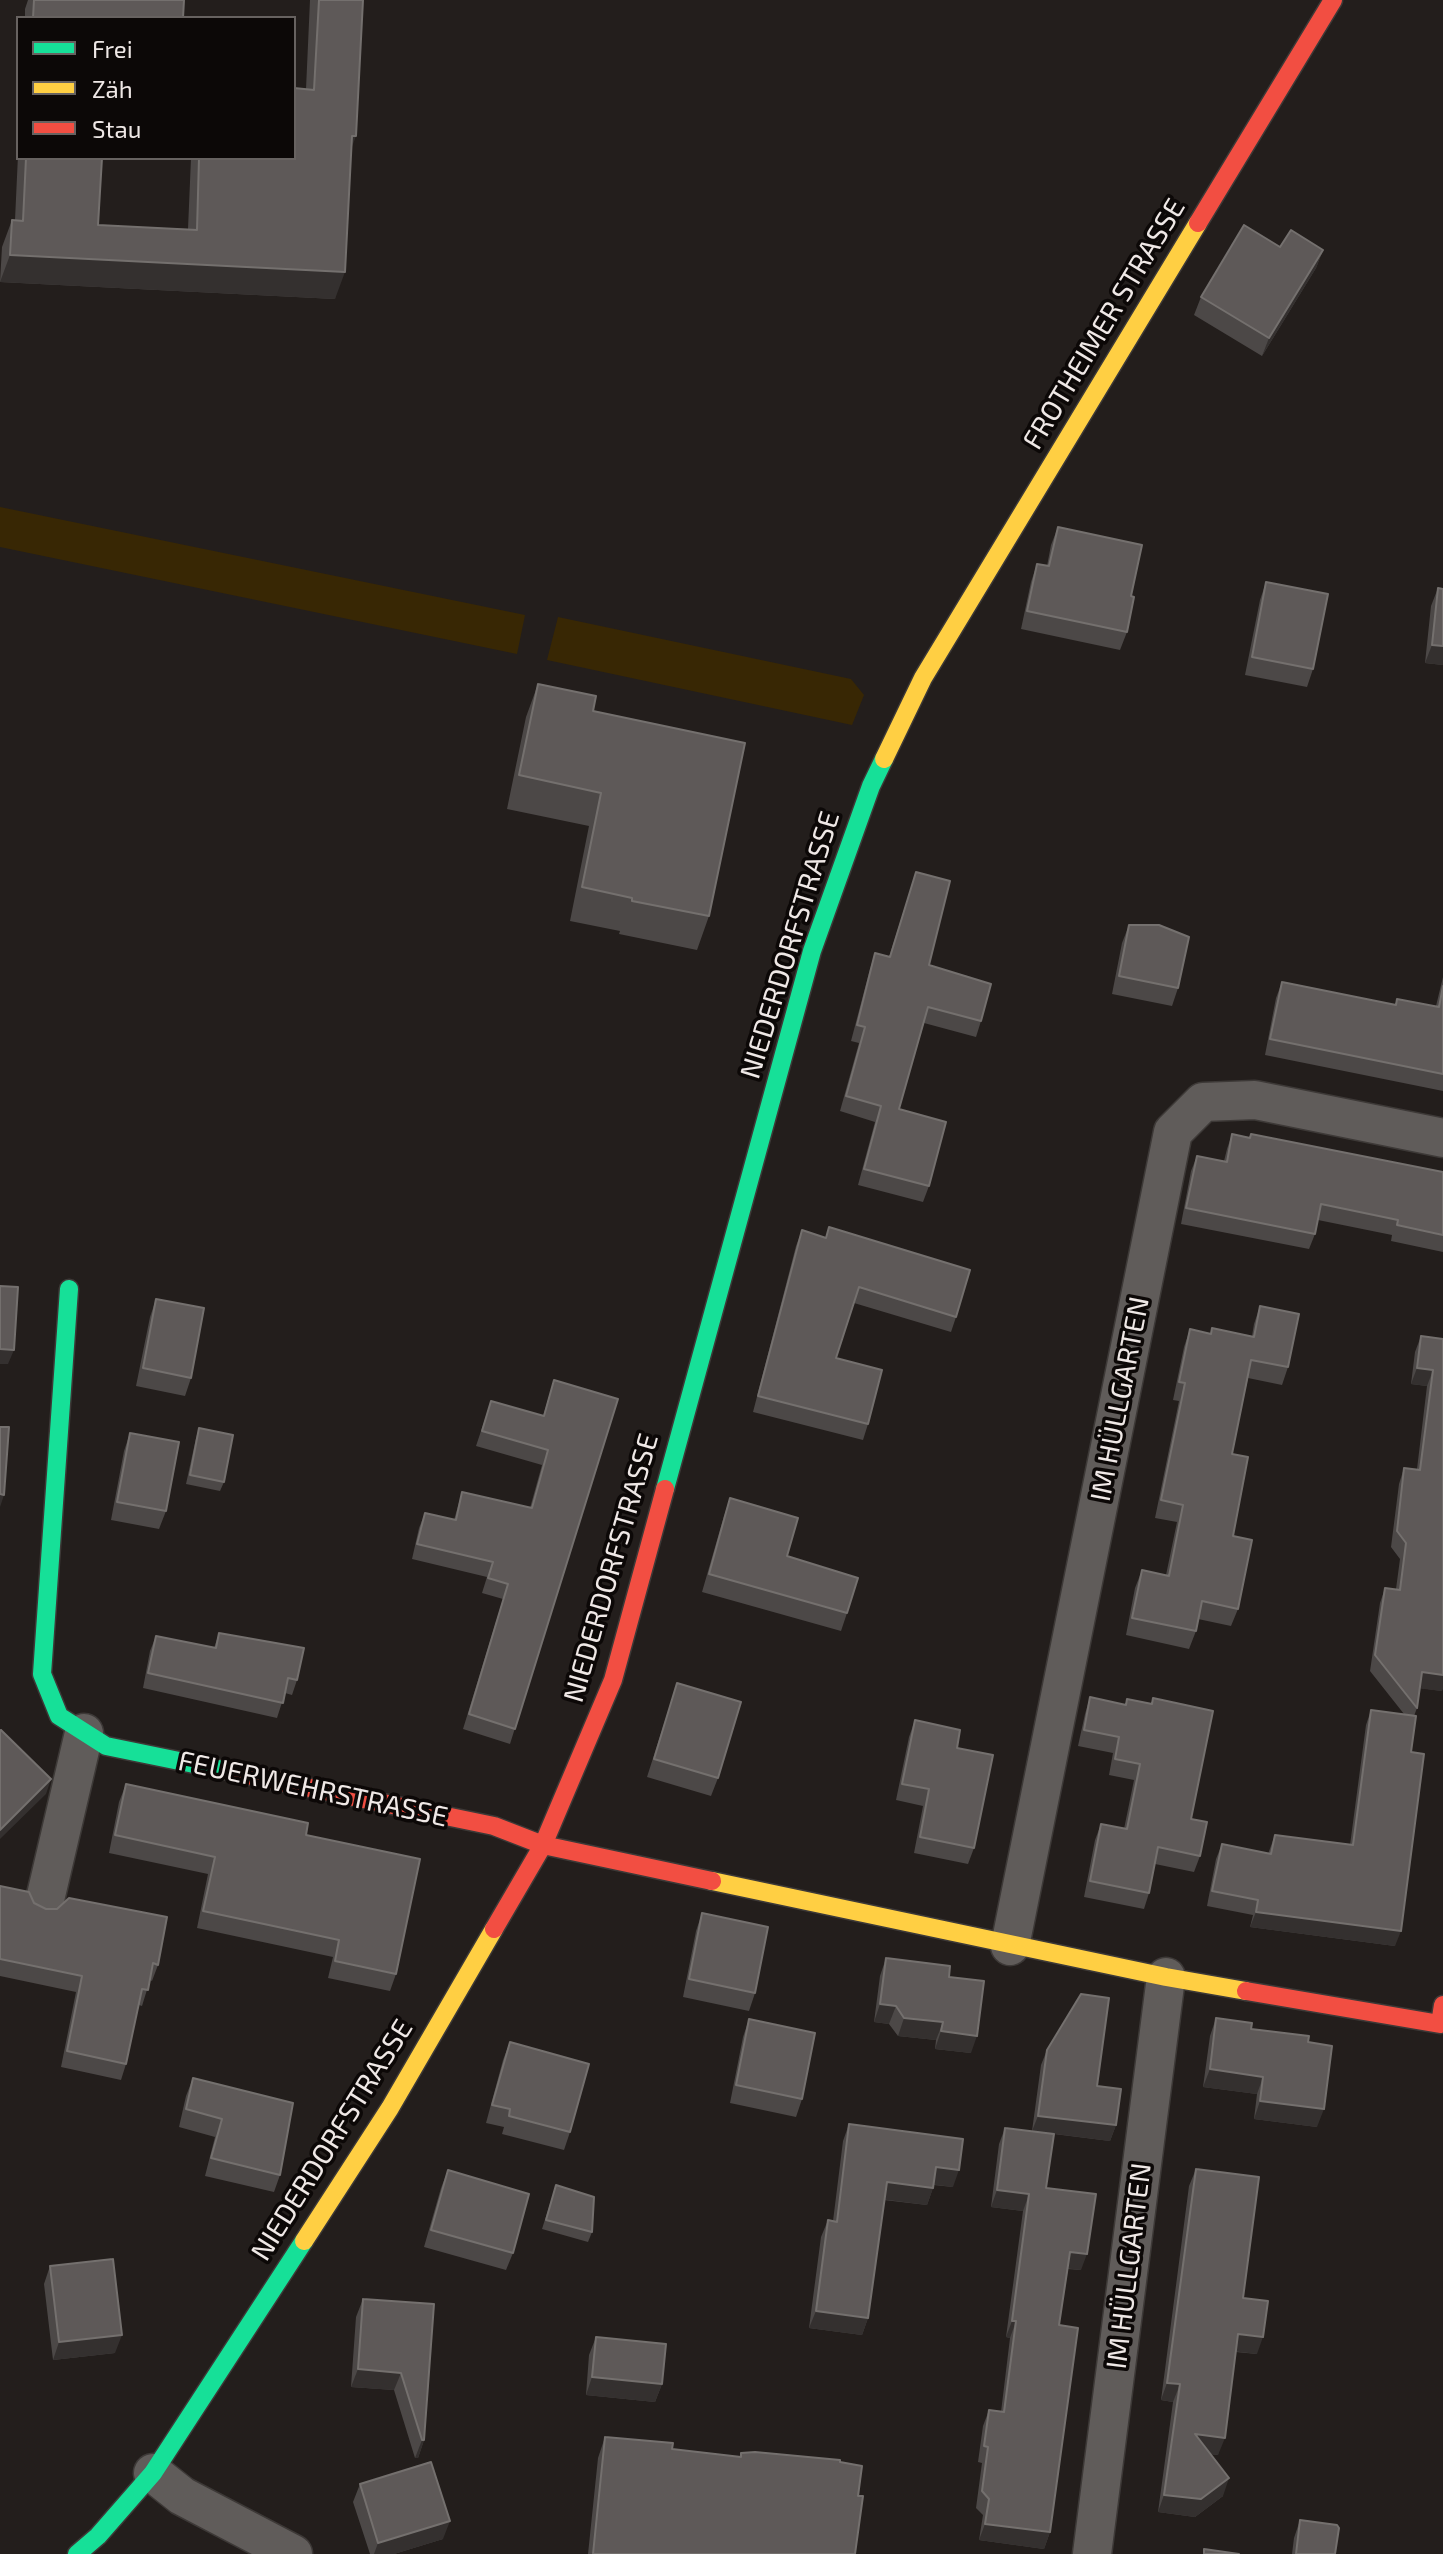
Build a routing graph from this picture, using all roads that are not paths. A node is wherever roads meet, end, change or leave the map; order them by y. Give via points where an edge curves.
1 (1333, 0) edge
2 (923, 678) joint
3 (1443, 1138) edge
4 (69, 1289) dead end
5 (84, 1733) junction
6 (543, 1845) junction
7 (44, 1904) edge
8 (1010, 1946) junction
9 (1166, 1977) junction
10 (1443, 2005) edge
11 (153, 2473) junction
12 (77, 2554) edge
13 (293, 2554) edge
14 (1092, 2554) edge

1 - 2 main road, FROTHEIMER STRASSE
2 - 6 main road, NIEDERDORFSTRASSE via 871,786 812,951 613,1680
3 - 8 street, IM HÜLLGARTEN via 1255,1100 1203,1102 1173,1132
4 - 5 main road, FEUERWEHRSTRASSE via 42,1674 59,1716
5 - 6 main road, FEUERWEHRSTRASSE via 106,1746 494,1826
5 - 7 street
6 - 8 main road
6 - 11 main road, NIEDERDORFSTRASSE via 390,2108
8 - 9 main road
9 - 10 main road via 1440,2024
9 - 14 street, IM HÜLLGARTEN
11 - 12 main road, NIEDERDORFSTRASSE
11 - 13 street via 182,2496

